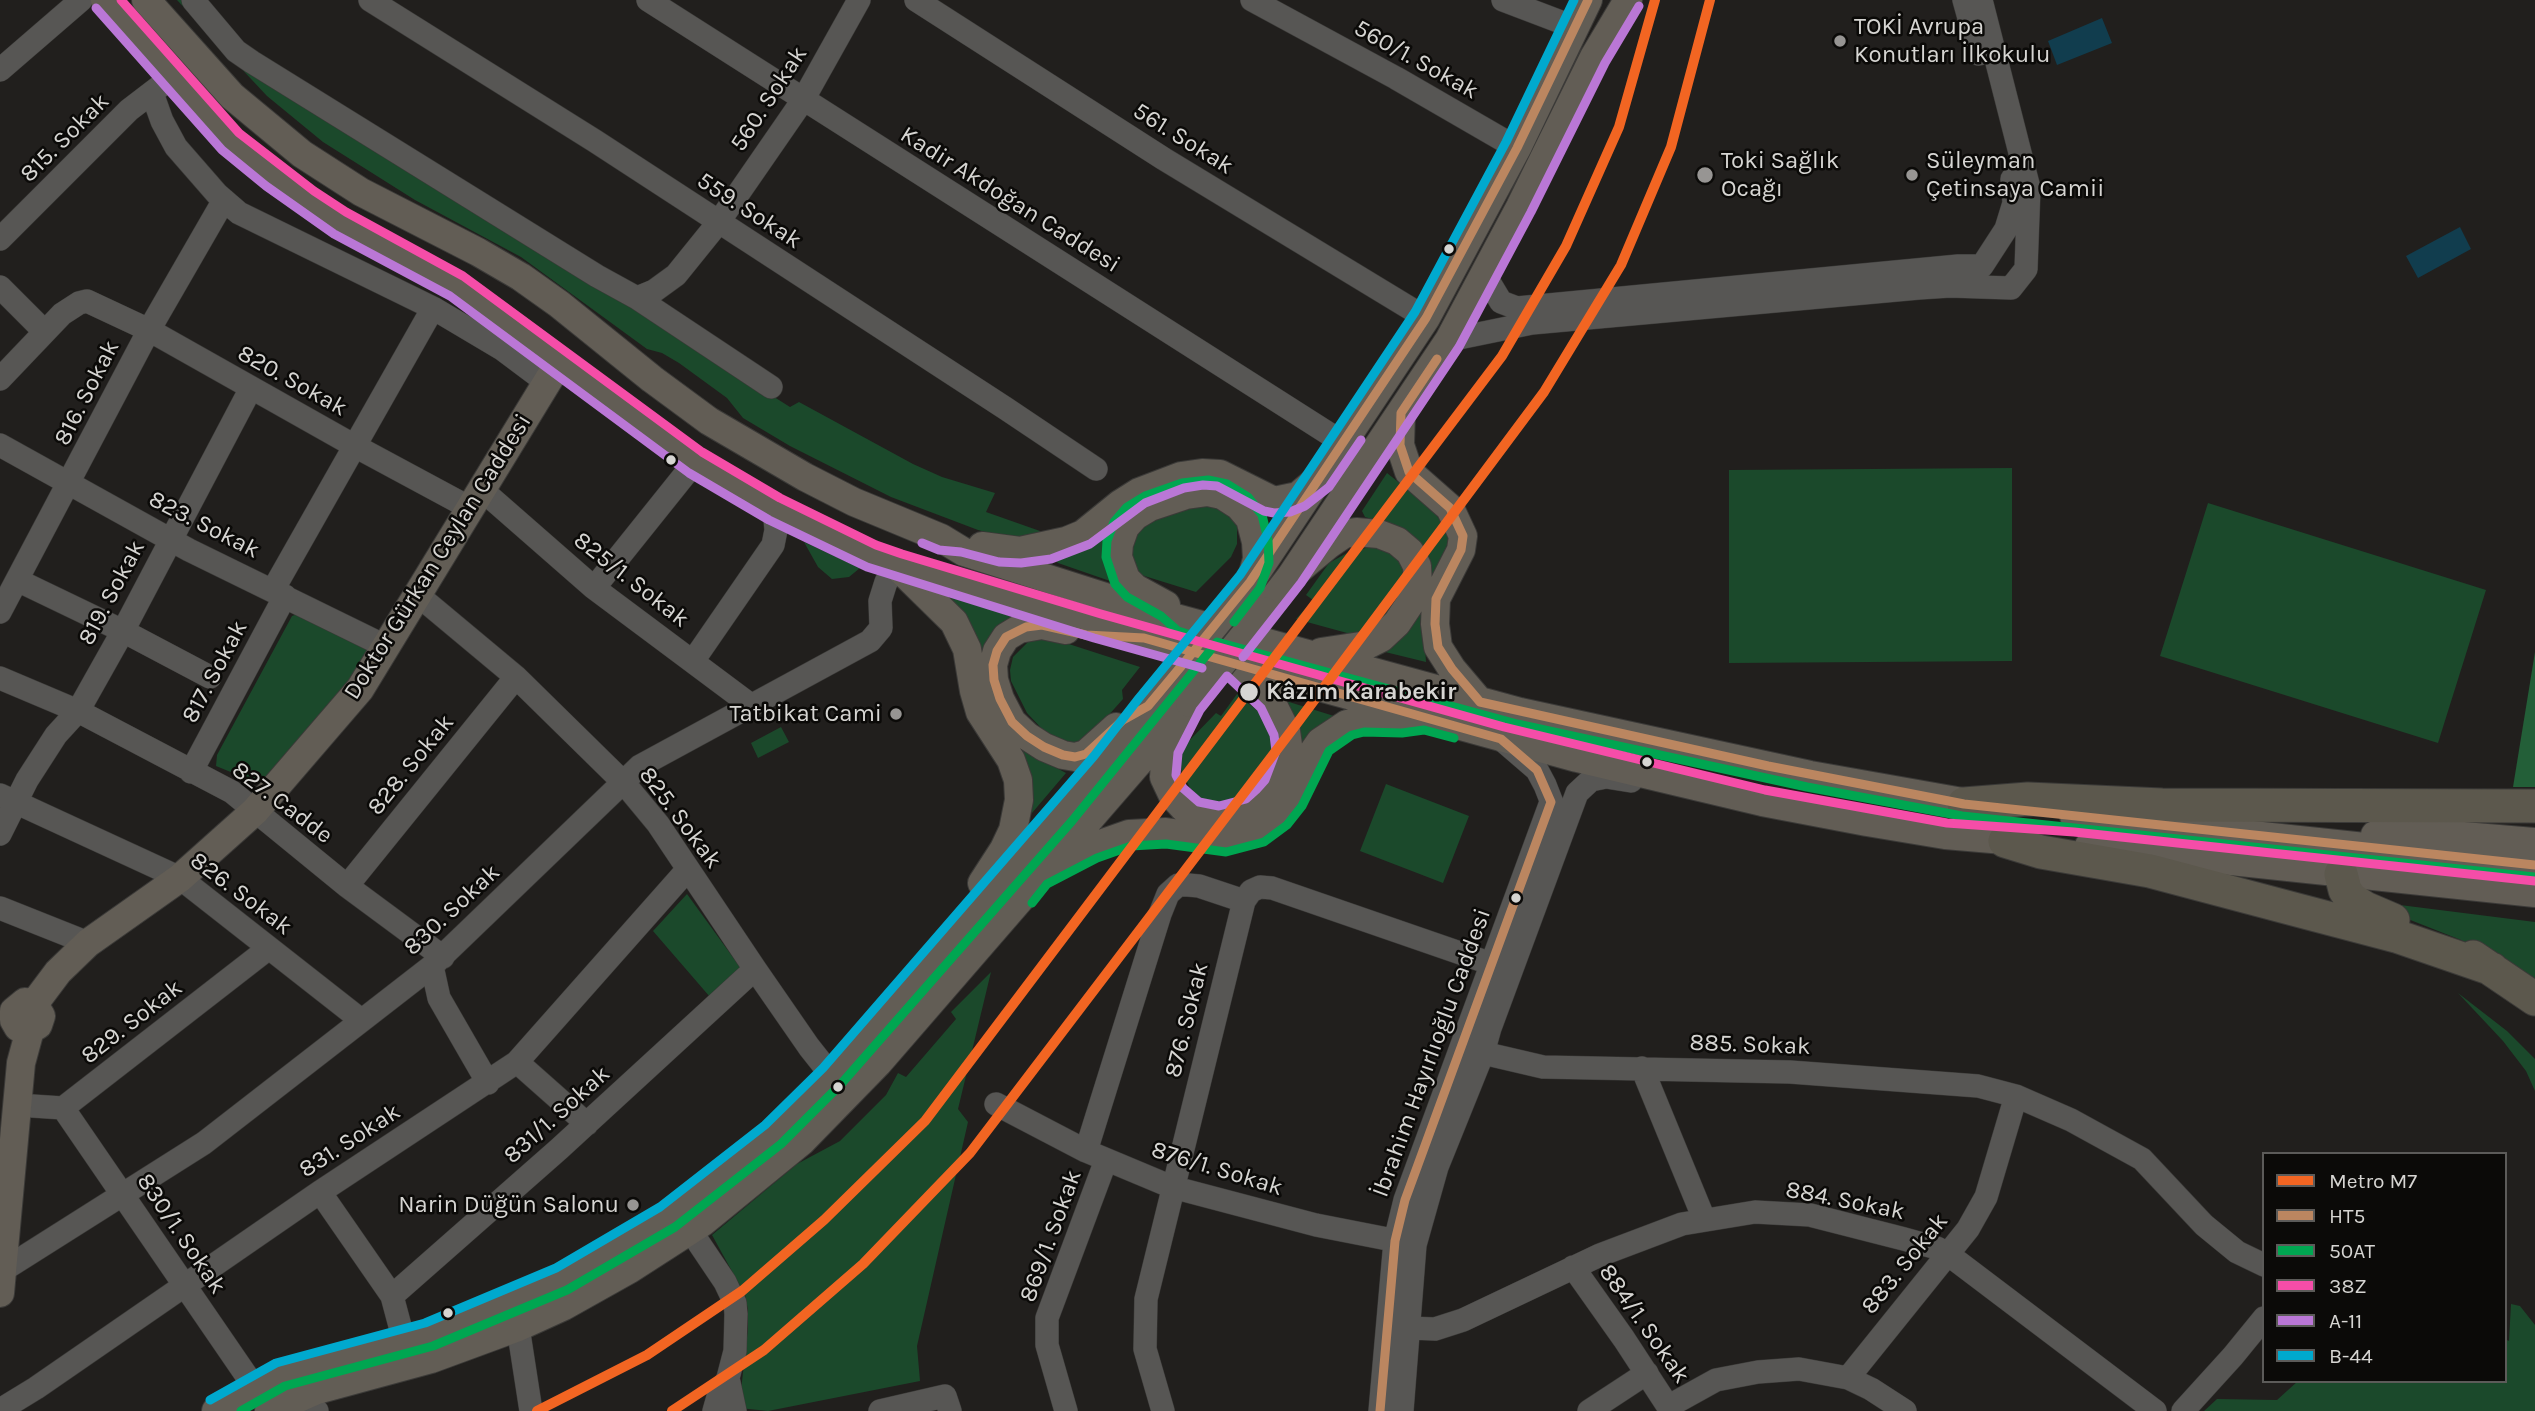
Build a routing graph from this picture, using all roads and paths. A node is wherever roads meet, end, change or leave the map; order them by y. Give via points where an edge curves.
1 (81, 0) edge
2 (105, 0) edge
3 (146, 0) edge
4 (193, 0) edge
5 (370, 0) edge
6 (648, 0) edge
7 (859, 0) edge
8 (916, 0) edge
9 (1252, 0) edge
10 (1503, 0) edge
11 (1588, 0) edge
12 (1629, 0) edge
13 (1964, 0) edge
14 (1981, 0) edge
15 (1574, 27) junction
16 (0, 70) edge
17 (161, 85) junction
18 (803, 100) junction
19 (1517, 148) junction
20 (224, 200) junction
21 (718, 223) junction
22 (0, 239) edge
23 (1982, 266) junction
24 (2026, 269) junction
25 (1486, 271) junction
26 (0, 287) edge
27 (637, 298) junction
28 (433, 308) junction
29 (1426, 318) junction
30 (149, 330) junction
31 (44, 331) junction
32 (1449, 340) junction
33 (553, 372) junction
34 (0, 379) edge
35 (771, 387) dead end
36 (251, 388) junction
37 (1401, 414) junction
38 (1345, 444) junction
39 (0, 445) edge
40 (354, 445) junction
41 (695, 462) junction
42 (1096, 470) dead end
43 (1320, 478) junction
44 (70, 483) junction
45 (476, 499) junction
46 (774, 509) junction
47 (941, 538) junction
48 (171, 540) junction
49 (898, 566) junction
50 (1291, 576) junction
51 (17, 580) junction
52 (1250, 582) junction
53 (594, 588) junction
54 (279, 593) junction
55 (419, 596) junction
56 (0, 612) edge
57 (1184, 620) junction
58 (123, 631) junction
59 (1144, 638) junction
60 (387, 648) junction
61 (1308, 656) junction
62 (692, 661) junction
63 (1232, 664) junction
64 (210, 677) dead end
65 (516, 677) junction
66 (0, 678) edge
67 (1480, 702) junction
68 (1190, 703) junction
69 (752, 706) junction
70 (1148, 706) junction
71 (78, 712) junction
72 (1425, 718) junction
73 (1501, 738) junction
74 (191, 772) junction
75 (1657, 778) junction
76 (624, 783) junction
77 (8, 798) edge
78 (1551, 802) junction
79 (1964, 804) junction
80 (2535, 806) edge
81 (255, 811) junction
82 (1566, 820) junction
83 (2416, 832) junction
84 (0, 834) edge
85 (2006, 842) junction
86 (2535, 842) edge
87 (2390, 849) junction
88 (2347, 859) junction
89 (2535, 865) edge
90 (688, 869) junction
91 (1039, 874) junction
92 (180, 878) junction
93 (2399, 879) junction
94 (347, 886) junction
95 (2535, 893) edge
96 (1244, 901) junction
97 (0, 908) edge
98 (961, 928) junction
99 (1514, 932) junction
100 (88, 943) junction
101 (269, 948) junction
102 (438, 962) junction
103 (1492, 964) junction
104 (755, 969) junction
105 (2492, 969) junction
106 (2535, 999) edge
107 (19, 1018) edge
108 (361, 1020) junction
109 (1474, 1049) junction
110 (517, 1062) junction
111 (1642, 1068) junction
112 (832, 1076) junction
113 (488, 1083) junction
114 (2015, 1096) junction
115 (996, 1104) dead end
116 (17, 1105) junction
117 (63, 1108) junction
118 (587, 1124) junction
119 (1096, 1156) junction
120 (1172, 1187) junction
121 (320, 1192) junction
122 (123, 1195) junction
123 (1704, 1219) junction
124 (673, 1233) junction
125 (1405, 1243) junction
126 (1949, 1255) junction
127 (2262, 1264) edge
128 (1573, 1267) junction
129 (1, 1279) edge
130 (184, 1285) junction
131 (391, 1296) junction
132 (2262, 1320) edge
133 (518, 1327) junction
134 (1409, 1328) junction
135 (404, 1341) junction
136 (1647, 1373) junction
137 (728, 1378) junction
138 (1847, 1378) junction
139 (270, 1400) edge
140 (948, 1403) edge
141 (1878, 1404) edge
142 (1670, 1409) edge
143 (0, 1410) edge
144 (216, 1411) edge
145 (317, 1411) edge
146 (531, 1411) edge
147 (714, 1411) edge
148 (735, 1411) edge
149 (880, 1411) edge
150 (1066, 1411) edge
151 (1163, 1411) edge
152 (1380, 1411) edge
153 (1402, 1411) edge
154 (1588, 1411) edge
155 (1905, 1411) edge
156 (2155, 1411) edge
157 (2183, 1411) edge

1 - 16 street
2 - 17 main road
3 - 47 main road via 232,96 302,154 361,192 521,277 719,427 854,502
4 - 27 street via 236,51 252,62
5 - 21 street, 559. Sokak
6 - 18 street, Kadir Akdoğan Caddesi
7 - 18 street, 560. Sokak
8 - 29 street, 561. Sokak via 1164,159
9 - 19 street, 560/1. Sokak
10 - 15 street
11 - 15 main road
12 - 25 main road via 1594,57
13 - 23 street via 2012,175 2014,203 2006,229
14 - 24 street via 2029,188
15 - 19 main road
17 - 20 street via 162,121 176,147
17 - 22 street, 815. Sokak via 129,110
17 - 33 main road via 307,201 456,286
18 - 21 street, 560. Sokak
18 - 38 street, Kadir Akdoğan Caddesi
19 - 29 main road
20 - 28 street via 239,213
20 - 30 street, 816. Sokak
21 - 27 street, 560. Sokak via 676,275
21 - 42 street, 559. Sokak
23 - 24 street
23 - 25 street via 1517,308 1501,302
24 - 32 street via 2011,288 1919,288 1560,320
25 - 32 main road
26 - 31 street
27 - 35 street
28 - 33 street via 502,349
28 - 40 street, 817. Sokak
29 - 38 main road
30 - 31 street, 820. Sokak via 87,301 62,314
30 - 36 street, 820. Sokak
30 - 44 street, 816. Sokak
31 - 34 street
32 - 37 main road
33 - 41 main road
33 - 45 main road, Doktor Gürkan Ceylan Caddesi
36 - 40 street, 820. Sokak
36 - 48 street, 819. Sokak
37 - 50 main road
37 - 67 main road via 1400,445 1409,472 1450,508 1463,536 1461,550 1436,599 1435,624 1438,647
38 - 43 main road
39 - 44 street, 823. Sokak
40 - 45 street, 820. Sokak
40 - 54 street, 817. Sokak
41 - 46 main road
41 - 53 street
43 - 47 main road via 1298,496 1274,501 1220,474 1181,476 1139,492 1083,534 1048,547 1001,550
43 - 52 main road
44 - 48 street, 823. Sokak
44 - 51 street, 816. Sokak
45 - 53 street, 825/1. Sokak
45 - 55 main road, Doktor Gürkan Ceylan Caddesi
46 - 49 main road
46 - 62 street via 773,545
47 - 57 main road via 964,552 1053,583
48 - 54 street, 823. Sokak
48 - 58 street, 819. Sokak
49 - 59 main road
49 - 69 street, 830. Sokak via 880,601 881,628 870,641
49 - 98 main road via 954,622 967,649 980,712 1011,760 1018,780 1013,830
50 - 61 main road via 1328,545 1356,531 1397,541 1417,566 1418,585 1409,605 1381,638
50 - 68 main road, bridge
51 - 56 street, 816. Sokak
51 - 58 street
52 - 57 main road via 1257,559 1256,542 1250,519 1239,506 1208,492 1150,507 1125,527 1119,544 1121,569 1135,588
52 - 70 main road, bridge
53 - 62 street, 825/1. Sokak
54 - 60 street, 823. Sokak
54 - 74 street, 817. Sokak
55 - 60 main road, Doktor Gürkan Ceylan Caddesi
55 - 65 street, 825. Sokak
57 - 61 main road
58 - 64 street
58 - 71 street, 819. Sokak
59 - 63 main road
59 - 70 main road via 1026,627 1006,637 993,666 1000,699 1013,722 1027,736 1063,755 1086,754 1123,720
60 - 81 main road, Doktor Gürkan Ceylan Caddesi via 360,688
61 - 67 main road
62 - 69 street, 825/1. Sokak
63 - 68 main road via 1271,701 1286,731 1289,751 1276,786 1252,810 1219,819 1193,813 1168,788 1166,750
63 - 72 main road
65 - 76 street, 825. Sokak
65 - 94 street, 828. Sokak
66 - 71 street, 827. Cadde
67 - 79 main road
68 - 91 main road
69 - 76 street, 830. Sokak via 640,766
70 - 98 main road via 1104,764
71 - 74 street, 827. Cadde
71 - 77 street, 819. Sokak
72 - 73 main road
72 - 91 main road via 1363,720 1334,731 1313,752 1292,799 1259,831 1225,840 1166,832 1129,834
73 - 75 main road
73 - 78 street via 1537,770
74 - 81 street, 827. Cadde via 232,792
75 - 82 street, İbrahim Hayırlıoğlu Caddesi via 1591,780 1577,793
75 - 85 main road via 1867,822
76 - 90 street, 825. Sokak
76 - 102 street, 830. Sokak
77 - 84 street, 819. Sokak
77 - 92 street, 826. Sokak
78 - 82 street
78 - 99 street, İbrahim Hayırlıoğlu Caddesi
79 - 80 highway via 2028,799 2150,805
79 - 88 main road
81 - 92 main road, Doktor Gürkan Ceylan Caddesi
81 - 94 street, 827. Cadde
82 - 99 street, İbrahim Hayırlıoğlu Caddesi
83 - 86 main road
83 - 87 main road via 2403,835
83 - 88 main road via 2367,837
85 - 88 main road
85 - 105 highway via 2150,871 2396,936
87 - 88 main road
87 - 89 main road
87 - 93 main road via 2389,862
88 - 93 main road
88 - 105 highway via 2345,890 2351,899 2464,951
90 - 104 street, 825. Sokak
90 - 110 street, 831. Sokak
91 - 124 main road via 878,1063 801,1142 746,1188
92 - 100 main road, Doktor Gürkan Ceylan Caddesi
92 - 101 street, 826. Sokak
93 - 95 main road
94 - 102 street, 827. Cadde
96 - 103 street via 1251,891 1272,888
96 - 119 street, 869/1. Sokak via 1199,886 1178,886 1168,894
96 - 120 street, 876. Sokak
97 - 100 street
98 - 112 main road
99 - 103 street, İbrahim Hayırlıoğlu Caddesi
99 - 109 street, İbrahim Hayırlıoğlu Caddesi via 1490,1028
100 - 107 main road, Doktor Gürkan Ceylan Caddesi
101 - 108 street, 826. Sokak
101 - 117 street, 829. Sokak
102 - 108 street, 830. Sokak
102 - 113 street via 439,998
103 - 109 street, İbrahim Hayırlıoğlu Caddesi
104 - 112 street, 825. Sokak
104 - 118 street, 831/1. Sokak
105 - 106 highway
107 - 116 main road, Doktor Gürkan Ceylan Caddesi
108 - 122 street, 830. Sokak via 204,1143
109 - 111 street, 885. Sokak via 1543,1068
109 - 125 street, İbrahim Hayırlıoğlu Caddesi via 1414,1172
110 - 113 street, 831. Sokak
110 - 118 street
111 - 114 street, 885. Sokak via 1790,1072 1978,1086
111 - 123 street
112 - 124 main road
113 - 121 street, 831. Sokak
114 - 126 street, 883. Sokak via 1986,1197
114 - 127 street, 885. Sokak via 2142,1159 2204,1225 2237,1252
115 - 119 street, 876/1. Sokak
116 - 117 street
116 - 129 main road, Doktor Gürkan Ceylan Caddesi
117 - 122 street, 830/1. Sokak
118 - 131 street, 831/1. Sokak
119 - 120 street, 876/1. Sokak
119 - 150 street, 869/1. Sokak via 1047,1318 1046,1345
120 - 125 street, 876/1. Sokak
120 - 151 street, 876. Sokak via 1146,1299 1145,1349
121 - 130 street, 831. Sokak
121 - 131 street
122 - 129 street, 830. Sokak
122 - 130 street, 830/1. Sokak
123 - 126 street, 884. Sokak via 1755,1212 1810,1215
123 - 128 street, 884. Sokak
124 - 133 main road via 564,1307
124 - 135 main road via 476,1317
124 - 137 street via 736,1314 735,1351
125 - 134 street, İbrahim Hayırlıoğlu Caddesi
125 - 152 street, İbrahim Hayırlıoğlu Caddesi
126 - 138 street, 883. Sokak
126 - 156 street, 884. Sokak
128 - 134 street, 884. Sokak via 1463,1320 1435,1329
128 - 136 street, 884/1. Sokak
130 - 139 street, 830/1. Sokak
130 - 143 street, 831. Sokak
131 - 135 street
132 - 157 street
133 - 139 main road via 452,1352
133 - 146 street
134 - 153 street, İbrahim Hayırlıoğlu Caddesi
135 - 139 main road via 280,1374
136 - 142 street, 884/1. Sokak
136 - 154 street
137 - 147 street
137 - 148 street
138 - 141 street
138 - 142 street via 1799,1369 1758,1371 1716,1380
139 - 144 main road
139 - 145 street
140 - 149 street
141 - 155 street

